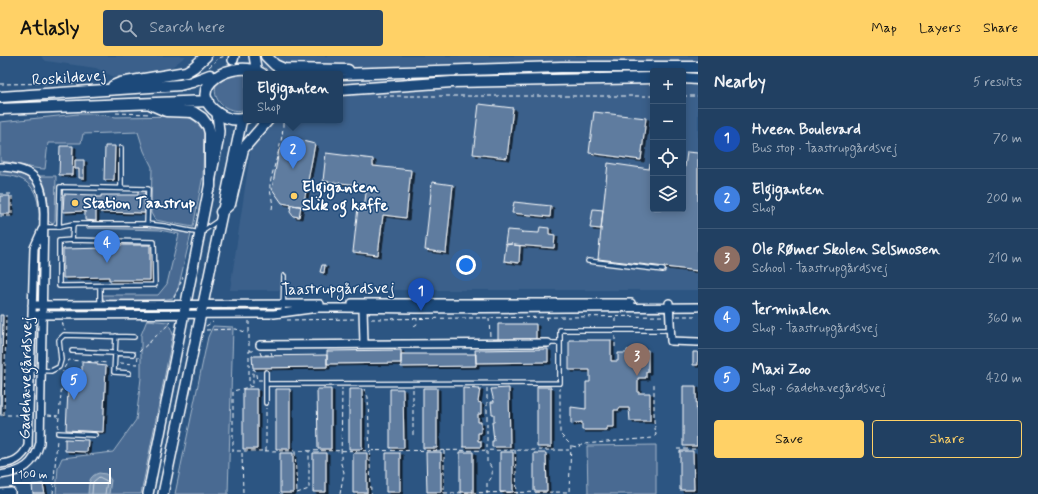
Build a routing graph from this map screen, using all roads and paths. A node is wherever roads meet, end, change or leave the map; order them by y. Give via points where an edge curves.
1 (206, 56) edge
2 (216, 56) edge
3 (254, 56) edge
4 (266, 56) edge
5 (231, 57) edge
6 (698, 67) edge
7 (259, 70) edge
8 (396, 73) junction
9 (343, 74) edge
10 (210, 75) junction
11 (650, 78) edge
12 (686, 78) edge
13 (698, 79) edge
14 (79, 83) dead end
15 (0, 84) edge
16 (352, 89) junction
17 (343, 90) edge
18 (100, 91) junction
19 (343, 94) edge
20 (371, 96) dead end
21 (650, 96) edge
22 (686, 96) edge
23 (698, 96) edge
24 (0, 97) edge
25 (208, 102) junction
26 (149, 104) junction
27 (0, 109) edge
28 (111, 113) dead end
29 (217, 113) junction
30 (156, 114) dead end
31 (243, 119) edge
32 (243, 123) edge
33 (265, 123) edge
34 (283, 123) edge
35 (121, 148) dead end
36 (0, 167) edge
37 (210, 187) junction
38 (121, 188) junction
39 (0, 194) edge
40 (272, 209) dead end
41 (0, 216) edge
42 (220, 216) junction
43 (73, 224) junction
44 (147, 224) junction
45 (44, 227) junction
46 (59, 227) junction
47 (200, 233) junction
48 (72, 240) junction
49 (588, 261) dead end
50 (663, 270) dead end
51 (284, 276) dead end
52 (100, 286) junction
53 (698, 303) edge
54 (202, 304) junction
55 (283, 304) junction
56 (32, 305) junction
57 (42, 305) junction
58 (100, 305) junction
59 (186, 305) junction
60 (669, 305) junction
61 (698, 307) edge
62 (363, 308) junction
63 (417, 309) junction
64 (283, 313) junction
65 (184, 314) junction
66 (200, 314) junction
67 (249, 314) junction
68 (6, 315) dead end
69 (32, 315) junction
70 (42, 316) junction
71 (59, 316) junction
72 (670, 316) junction
73 (698, 316) edge
74 (547, 317) junction
75 (417, 318) junction
76 (489, 318) junction
77 (364, 319) junction
78 (215, 320) dead end
79 (288, 320) dead end
80 (169, 324) dead end
81 (548, 324) dead end
82 (207, 326) dead end
83 (414, 326) dead end
84 (206, 330) dead end
85 (670, 330) junction
86 (67, 334) junction
87 (249, 334) junction
88 (116, 336) junction
89 (134, 337) dead end
90 (698, 342) edge
91 (548, 343) joint
92 (560, 343) junction
93 (364, 344) junction
94 (490, 344) junction
95 (260, 345) dead end
96 (72, 351) dead end
97 (115, 353) junction
98 (133, 354) dead end
99 (115, 363) junction
100 (30, 370) junction
101 (42, 370) junction
102 (266, 372) dead end
103 (129, 373) dead end
104 (266, 382) junction
105 (654, 382) dead end
106 (413, 383) junction
107 (487, 383) junction
108 (560, 383) junction
109 (342, 384) junction
110 (363, 384) junction
111 (249, 386) junction
112 (266, 403) joint
113 (0, 415) edge
114 (4, 415) junction
115 (21, 415) dead end
116 (48, 415) dead end
117 (58, 416) junction
118 (58, 433) junction
119 (95, 434) dead end
120 (413, 438) dead end
121 (571, 446) junction
122 (677, 449) dead end
123 (698, 449) edge
124 (341, 450) junction
125 (368, 450) junction
126 (444, 450) junction
127 (487, 450) junction
128 (516, 450) junction
129 (569, 450) junction
130 (296, 451) junction
131 (309, 451) junction
132 (242, 452) junction
133 (266, 452) junction
134 (0, 464) edge
135 (0, 475) edge
136 (0, 493) edge
137 (11, 494) edge
138 (53, 494) edge
139 (148, 494) edge
140 (163, 494) edge
141 (243, 494) edge
142 (297, 494) edge
143 (340, 494) edge
144 (371, 494) edge
145 (444, 494) edge
146 (486, 494) edge
147 (516, 494) edge

1 - 18 main road via 186,72 120,83
2 - 5 path
3 - 7 street
4 - 8 main road via 275,65 284,69
5 - 7 main road via 245,61
5 - 10 main road, Roskildevej
6 - 8 main road via 561,67
8 - 9 main road
10 - 18 main road, Roskildevej via 180,85
10 - 25 main road via 206,87
11 - 16 main road via 460,81
12 - 13 main road
14 - 15 path
16 - 17 main road
16 - 19 main road
18 - 24 main road, Roskildevej
20 - 21 path
22 - 23 path
25 - 26 main road, Roskildevej
25 - 29 main road
26 - 27 main road, Roskildevej
26 - 37 main road via 166,110 193,112 208,126
28 - 30 path
29 - 31 main road via 224,117
29 - 37 street via 218,142
32 - 42 street
33 - 42 main road via 243,149 230,204
34 - 40 path via 283,136 276,155 270,187
35 - 38 lane
36 - 45 street, Gadehavegårdsvej via 24,170 40,184
37 - 47 street
38 - 44 lane via 148,189
38 - 46 lane via 60,187
39 - 41 path via 12,194 12,216
42 - 47 lane
42 - 54 street
43 - 44 lane
43 - 46 lane
43 - 48 lane
44 - 47 lane
45 - 46 lane
45 - 56 street, Gadehavegårdsvej via 34,248
45 - 57 street, Gadehavegårdsvej
47 - 59 street
48 - 52 lane via 59,241 60,286
48 - 52 lane via 154,242 155,285
49 - 50 lane
51 - 55 lane
52 - 58 lane
53 - 60 street, Taastrupgårdsvej
54 - 55 street, Taastrupgårdsvej
54 - 59 street, Taastrupgårdsvej
54 - 66 street
55 - 60 street, Taastrupgårdsvej via 410,302
55 - 64 lane
56 - 57 street, Taastrupgårdsvej
56 - 69 street, Gadehavegårdsvej
57 - 58 street, Taastrupgårdsvej
57 - 70 street, Gadehavegårdsvej
58 - 59 street, Taastrupgårdsvej
59 - 65 street
60 - 61 street, Taastrupgårdsvej
60 - 63 street, Taastrupgårdsvej
60 - 72 street
62 - 63 street, Taastrupgårdsvej
62 - 64 street, Taastrupgårdsvej via 318,308
62 - 77 street, Taastrupgårdsvej
63 - 75 path
64 - 67 street, Taastrupgårdsvej
65 - 66 street, Taastrupgårdsvej
65 - 71 street, Taastrupgårdsvej
65 - 139 street
66 - 67 street, Taastrupgårdsvej
66 - 140 street
67 - 87 path
68 - 114 path
69 - 70 street, Taastrupgårdsvej
69 - 100 street, Gadehavegårdsvej
70 - 71 street, Taastrupgårdsvej
70 - 101 street, Gadehavegårdsvej
71 - 86 path
72 - 73 path
72 - 74 path
72 - 85 street
74 - 76 path
74 - 81 path
75 - 76 path
75 - 77 path
75 - 83 path via 417,324
76 - 94 path
77 - 79 path
77 - 93 street, Taastrupgårdsvej
78 - 82 path
80 - 99 path via 138,353 137,364
84 - 87 path via 236,329
85 - 90 street via 671,341
85 - 92 lane via 560,330
86 - 88 lane
86 - 101 lane via 59,340 59,367 54,370
87 - 111 path
88 - 89 lane
88 - 97 lane
91 - 92 lane
91 - 94 street
92 - 108 lane
93 - 94 street
93 - 95 street
96 - 97 lane
97 - 98 lane
97 - 99 lane
99 - 103 lane via 114,372
99 - 117 path via 69,360 62,374
100 - 101 lane
100 - 134 street, Gadehavegårdsvej via 28,446 16,461
101 - 135 street, Gadehavegårdsvej via 40,443 37,454 24,469
102 - 104 lane
104 - 109 lane
104 - 111 path via 257,380 253,369 253,386
104 - 112 lane
105 - 121 path via 656,435 652,438
106 - 107 lane
106 - 110 lane
106 - 120 path
107 - 108 lane
107 - 127 path
108 - 121 path via 560,434
109 - 110 lane
109 - 124 path
110 - 125 path via 368,397
111 - 132 path via 232,391 233,451
112 - 133 path
113 - 114 path
114 - 115 path
116 - 117 path
117 - 118 path
118 - 119 lane
118 - 138 path
121 - 129 path
122 - 123 path
124 - 125 path
124 - 131 path
124 - 143 path via 344,472
125 - 126 path
125 - 144 path
126 - 127 path
126 - 145 path
127 - 128 path
127 - 146 path via 487,462 492,472
128 - 129 path
128 - 147 path
129 - 147 path via 569,492
130 - 131 path
130 - 133 path
130 - 142 path
131 - 142 path via 309,489
132 - 133 path
132 - 141 path
136 - 137 street
145 - 146 path
146 - 147 path

